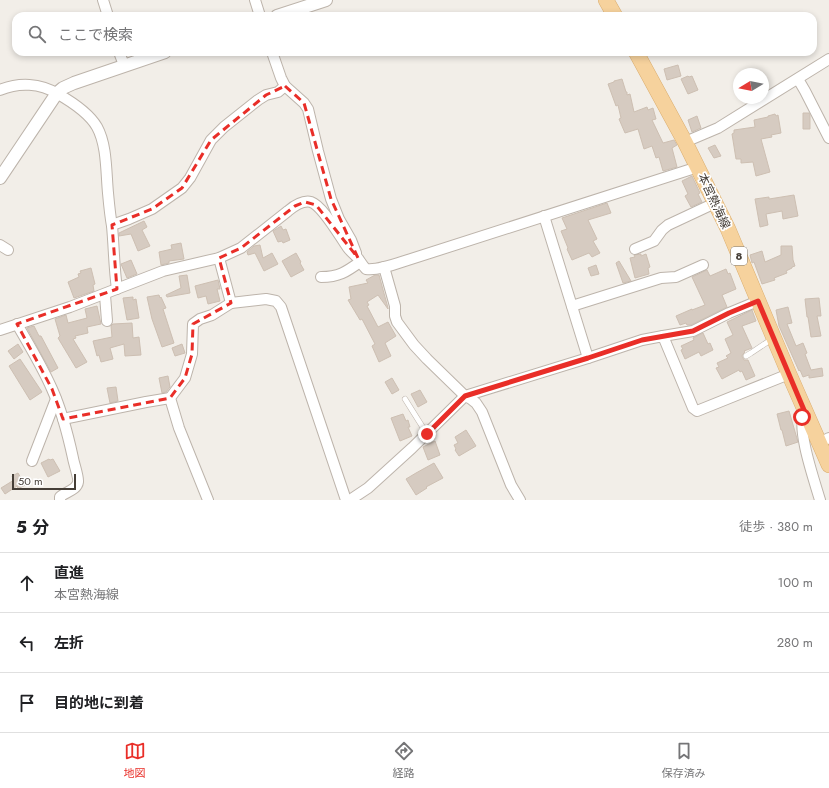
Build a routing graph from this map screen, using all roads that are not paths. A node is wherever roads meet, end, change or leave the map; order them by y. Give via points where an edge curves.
1 (103, 0) edge
2 (255, 0) edge
3 (326, 0) edge
4 (606, 0) edge
5 (107, 12) edge
6 (259, 12) edge
7 (289, 12) edge
8 (612, 12) edge
9 (120, 56) edge
10 (153, 56) edge
11 (273, 56) edge
12 (638, 56) edge
13 (829, 59) edge
14 (124, 66) junction
15 (798, 79) junction
16 (285, 86) junction
17 (0, 90) edge
18 (57, 93) junction
19 (829, 138) edge
20 (685, 142) junction
21 (698, 167) junction
22 (0, 178) edge
23 (715, 203) junction
24 (544, 216) junction
25 (112, 225) junction
26 (635, 249) dead end
27 (219, 258) junction
28 (359, 260) junction
29 (703, 265) dead end
30 (384, 267) junction
31 (321, 277) dead end
32 (117, 289) junction
33 (105, 295) junction
34 (758, 301) junction
35 (232, 303) junction
36 (572, 306) junction
37 (107, 321) dead end
38 (17, 324) junction
39 (0, 330) edge
40 (663, 336) junction
41 (773, 338) junction
42 (746, 356) dead end
43 (588, 358) junction
44 (789, 374) junction
45 (465, 396) junction
46 (170, 398) junction
47 (56, 399) junction
48 (405, 399) dead end
49 (804, 410) junction
50 (63, 419) junction
51 (427, 434) junction
52 (824, 440) edge
53 (32, 461) dead end
54 (829, 465) edge
55 (60, 500) edge
56 (208, 500) edge
57 (346, 500) edge
58 (350, 500) edge
59 (520, 500) edge
60 (820, 500) edge

1 - 5 street
2 - 6 street
3 - 7 street
4 - 8 main road
9 - 14 street
10 - 14 street
11 - 16 street
12 - 20 main road, 本宮熱海線 / 8
13 - 15 street
14 - 18 street via 74,83
15 - 19 street
15 - 20 street via 718,128
16 - 25 street via 278,92 258,100 211,140 182,188 152,209
16 - 28 street via 308,110 332,199
17 - 18 street via 31,84
18 - 22 street
18 - 25 street via 84,112 99,131 103,144
20 - 21 main road, 本宮熱海線 / 8
21 - 23 main road, 本宮熱海線 / 8
21 - 24 street
23 - 26 street via 668,225 654,241
23 - 34 main road, 本宮熱海線 / 8
24 - 30 street
24 - 36 street
25 - 32 street
27 - 28 street via 241,248 295,206 309,202 327,216 348,249
27 - 32 street via 163,271
27 - 35 street
28 - 30 street via 366,269
28 - 31 street via 344,273
29 - 36 street via 676,277 661,278
30 - 45 street via 397,322 418,350
32 - 33 street
33 - 37 street
33 - 38 street
34 - 40 street via 693,331
34 - 41 main road, 本宮熱海線 / 8
35 - 46 street via 193,324 192,354 185,378
35 - 57 street via 266,299 276,301 281,307
36 - 43 street
38 - 39 street
38 - 47 street
40 - 43 street via 642,340
40 - 44 street via 693,408 697,411
41 - 42 lane
41 - 44 main road, 本宮熱海線 / 8
43 - 45 street
44 - 49 main road, 本宮熱海線 / 8
45 - 51 street
45 - 59 street via 476,403 482,412 511,485
46 - 50 street
46 - 56 street via 179,428
47 - 50 street
47 - 53 street
48 - 51 lane
49 - 52 main road, 本宮熱海線 / 8
49 - 60 street via 802,417 805,447
50 - 55 street via 78,481 75,488 63,494
51 - 58 street via 368,488
52 - 54 main road, 本宮熱海線 / 8

